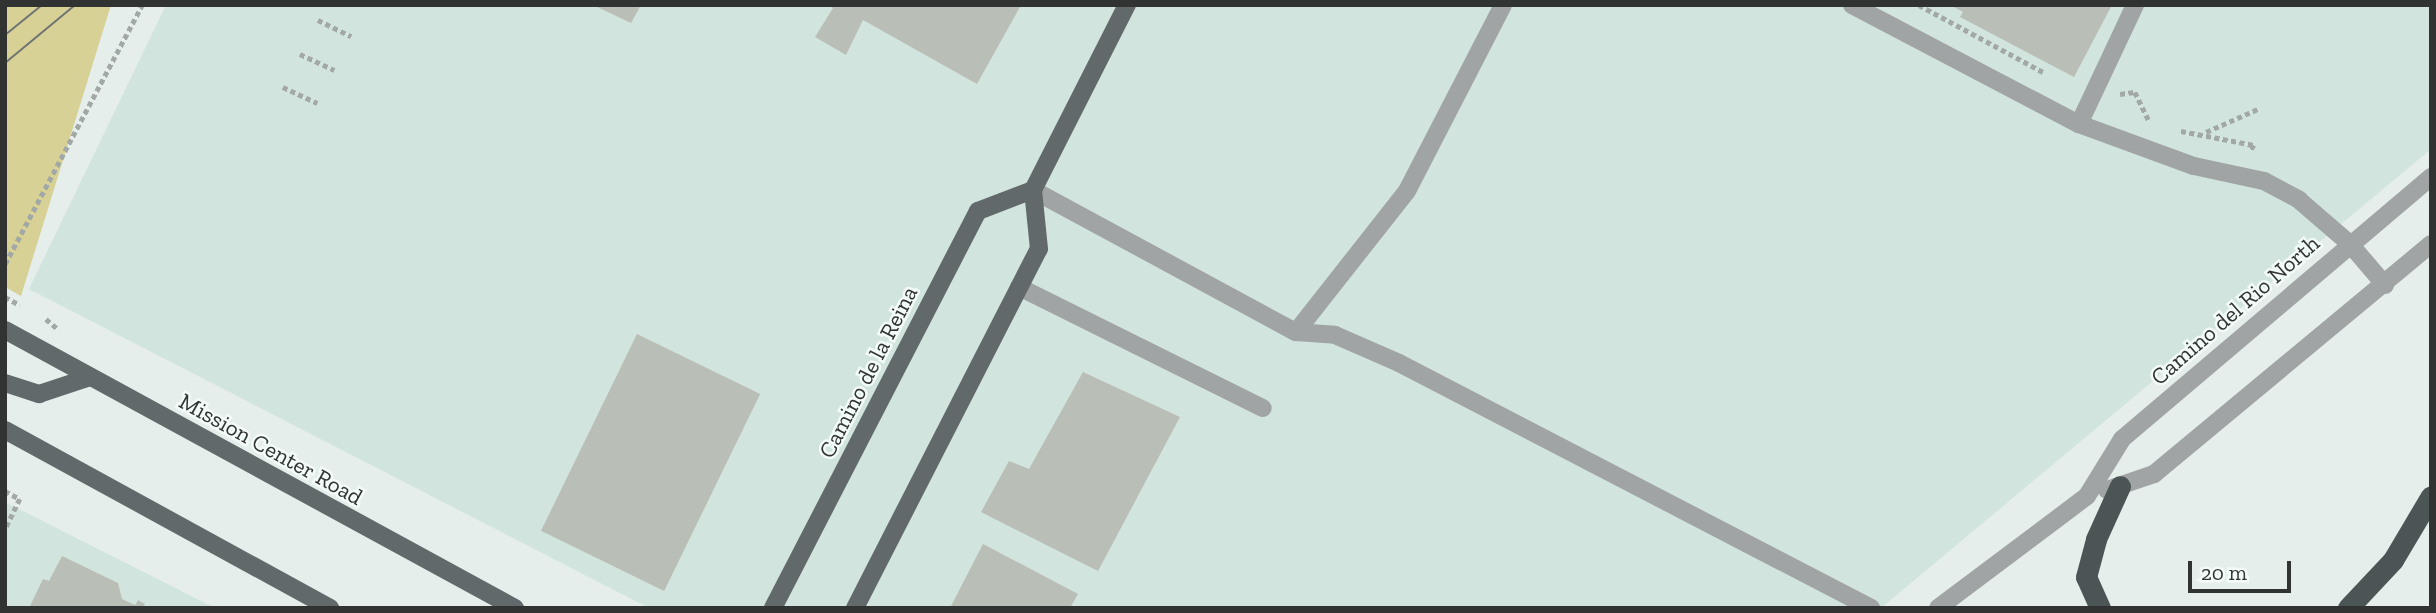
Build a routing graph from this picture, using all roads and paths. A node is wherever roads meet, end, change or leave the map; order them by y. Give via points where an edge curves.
1 (142, 5) edge
2 (1127, 5) edge
3 (1503, 5) edge
4 (1852, 5) edge
5 (2135, 5) edge
6 (318, 20) dead end
7 (351, 36) dead end
8 (300, 54) dead end
9 (334, 70) dead end
10 (283, 87) dead end
11 (317, 103) dead end
12 (2260, 108) dead end
13 (2079, 124) junction
14 (2205, 133) dead end
15 (2431, 177) edge
16 (1033, 190) junction
17 (2350, 244) junction
18 (2431, 244) edge
19 (5, 264) edge
20 (2385, 285) junction
21 (1019, 287) junction
22 (5, 330) edge
23 (1296, 332) junction
24 (90, 377) junction
25 (5, 383) edge
26 (1263, 408) dead end
27 (5, 430) edge
28 (2120, 486) junction
29 (5, 491) edge
30 (2087, 495) junction
31 (2431, 496) edge
32 (5, 530) edge
33 (330, 608) edge
34 (515, 608) edge
35 (773, 608) edge
36 (855, 608) edge
37 (1871, 608) edge
38 (1938, 608) edge
39 (2101, 608) edge
40 (2348, 608) edge

1 - 19 path
2 - 16 main road
3 - 23 street via 1407,191
4 - 13 street
5 - 13 street
6 - 7 path
8 - 9 path
10 - 11 path
12 - 14 path
13 - 17 street via 2194,166 2264,181 2299,200
15 - 17 street, Camino del Rio North
16 - 21 main road via 1039,249
16 - 23 street
16 - 35 main road, Camino de la Reina via 978,211
17 - 20 street
17 - 30 street, Camino del Rio North via 2122,439
18 - 20 street, Camino del Rio North
20 - 28 street, Camino del Rio North via 2154,474
21 - 26 street
21 - 36 main road
22 - 24 main road, Mission Center Road
23 - 37 street via 1335,335 1410,369
24 - 25 main road via 39,394
24 - 34 main road, Mission Center Road
27 - 33 main road
28 - 30 street, Camino del Rio North
28 - 39 highway via 2096,539 2086,577
29 - 32 path via 20,499
30 - 38 street, Camino del Rio North
31 - 40 highway via 2393,560

